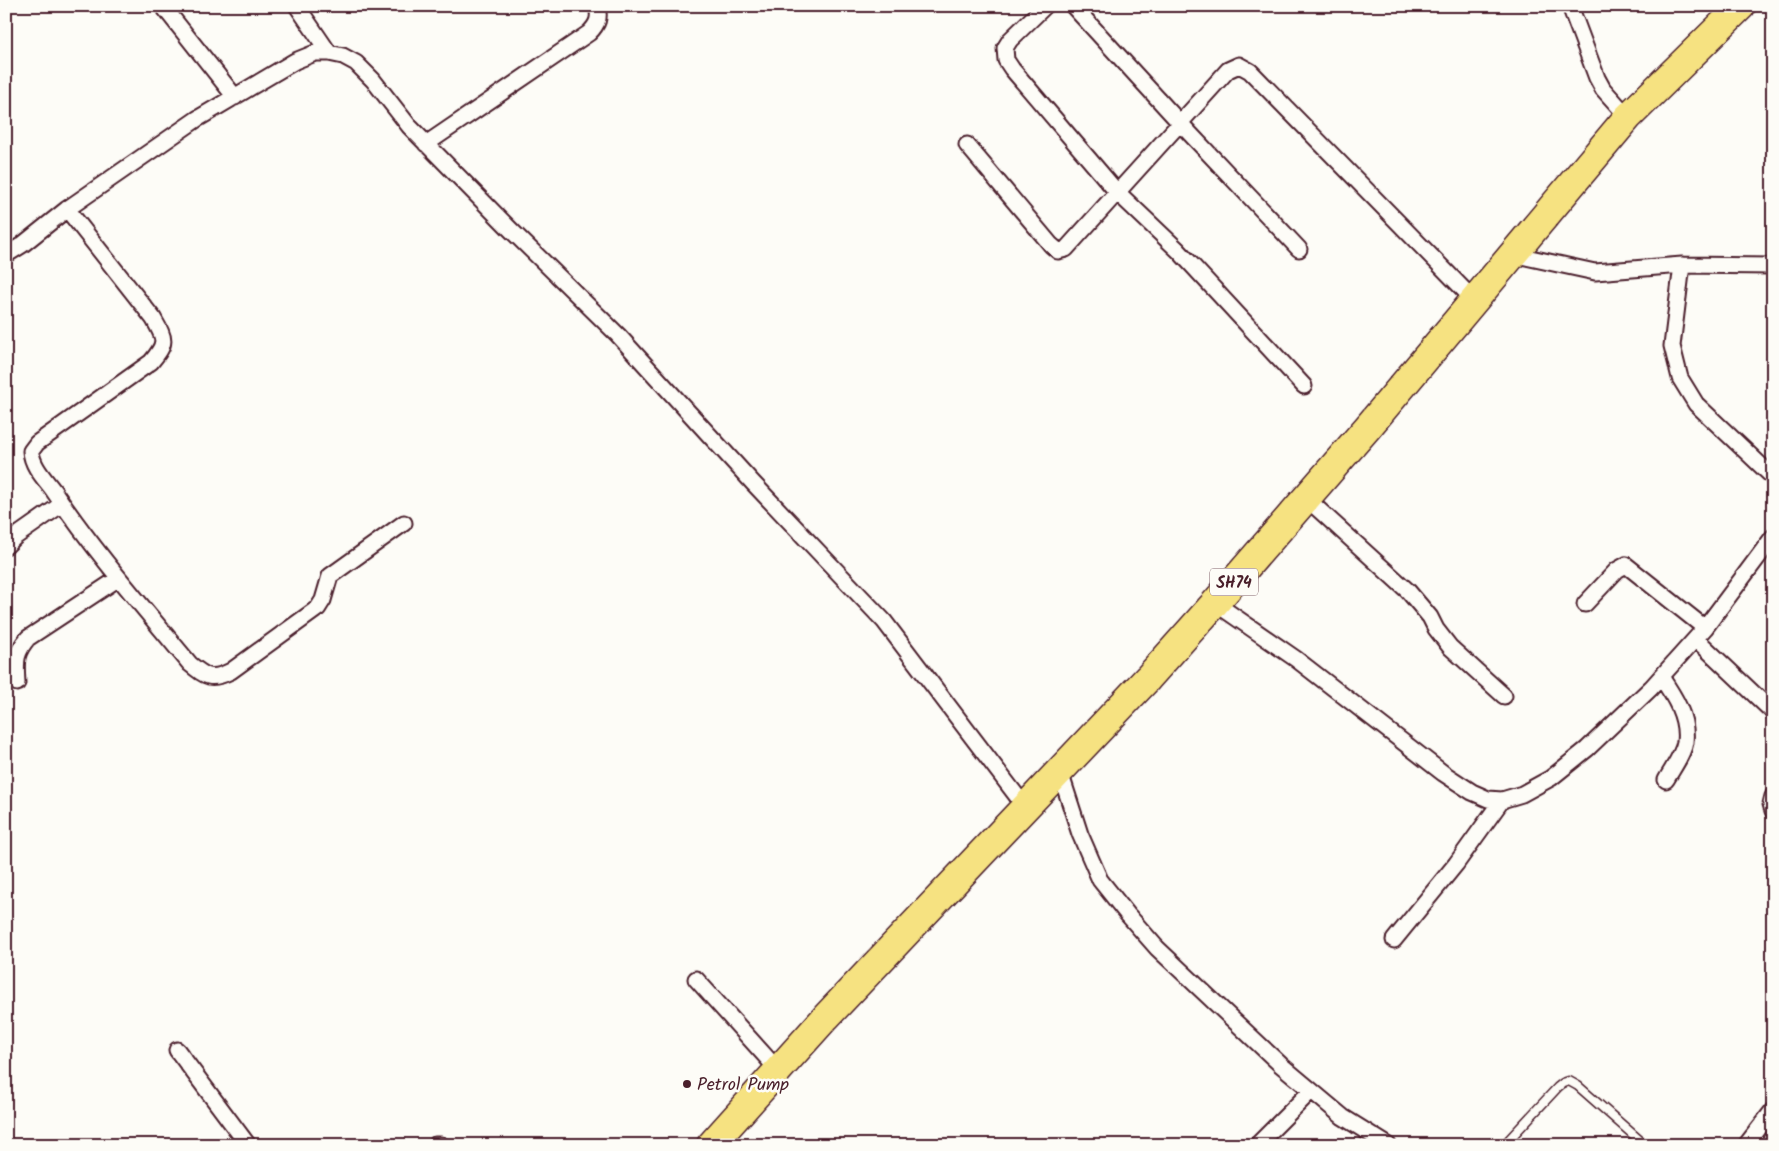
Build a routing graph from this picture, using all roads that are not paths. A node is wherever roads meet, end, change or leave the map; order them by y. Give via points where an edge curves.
1 (163, 6) edge
2 (298, 6) edge
3 (597, 6) edge
4 (1044, 6) edge
5 (1072, 6) edge
6 (1570, 6) edge
7 (1741, 6) edge
8 (329, 53) junction
9 (235, 97) junction
10 (1628, 116) junction
11 (1180, 123) junction
12 (426, 144) junction
13 (967, 145) dead end
14 (1117, 192) junction
15 (66, 209) junction
16 (1299, 249) dead end
17 (1512, 254) junction
18 (6, 255) edge
19 (1682, 265) junction
20 (1773, 266) edge
21 (1474, 300) junction
22 (1304, 386) dead end
23 (1773, 477) edge
24 (1306, 498) junction
25 (62, 504) junction
26 (404, 523) dead end
27 (1773, 537) edge
28 (6, 546) edge
29 (119, 578) junction
30 (1216, 603) junction
31 (1585, 604) dead end
32 (1700, 634) junction
33 (1661, 677) junction
34 (17, 683) dead end
35 (1504, 696) dead end
36 (1773, 712) edge
37 (1060, 772) junction
38 (1666, 780) dead end
39 (1773, 796) edge
40 (1502, 800) junction
41 (1026, 808) junction
42 (1773, 811) edge
43 (1394, 940) dead end
44 (696, 979) dead end
45 (177, 1050) dead end
46 (778, 1070) junction
47 (1311, 1091) junction
48 (1773, 1110) edge
49 (247, 1144) edge
50 (435, 1145) edge
51 (441, 1145) edge
52 (711, 1145) edge
53 (1257, 1145) edge
54 (1388, 1145) edge
55 (1504, 1145) edge
56 (1645, 1145) edge
57 (1746, 1145) edge

1 - 9 street
2 - 8 street
3 - 12 street via 599,17 589,33
4 - 14 street via 1004,48 1006,60
5 - 11 street
6 - 10 street via 1597,78
7 - 10 highway, SH74
8 - 9 street via 315,53 295,61
8 - 12 street via 356,63
9 - 15 street via 197,119
10 - 17 highway, SH74
11 - 14 street
11 - 16 street
11 - 21 street via 1228,70 1240,65 1250,70
12 - 41 street via 618,335 884,621
13 - 14 street via 1058,251 1066,249
14 - 22 street via 1178,250
15 - 18 street
15 - 25 street via 163,336 161,350 151,362 37,443 31,451 32,460
17 - 19 street via 1595,272
17 - 21 highway, SH74
19 - 20 street
19 - 23 street via 1672,346 1680,378 1696,404
21 - 24 highway, SH74
24 - 30 highway, SH74
24 - 35 street via 1408,591 1450,647
25 - 28 street
25 - 29 street
26 - 29 street via 330,576 318,608 218,677 205,676 190,664
27 - 32 street
29 - 34 street via 28,638 16,658
30 - 37 highway, SH74
30 - 40 street via 1443,773 1472,792 1488,799
31 - 32 street via 1621,566 1626,565
32 - 33 street
32 - 36 street
33 - 38 street via 1675,697 1684,722 1685,742
33 - 40 street via 1587,749 1552,778 1522,794
37 - 41 highway, SH74
37 - 47 street via 1080,834 1100,880 1157,948
39 - 42 street
40 - 43 street via 1456,864
41 - 46 highway, SH74
44 - 46 street
45 - 49 street
46 - 52 highway, SH74
47 - 53 street
47 - 54 street via 1343,1117
48 - 57 street
50 - 51 street
55 - 56 lane via 1558,1087 1569,1081

